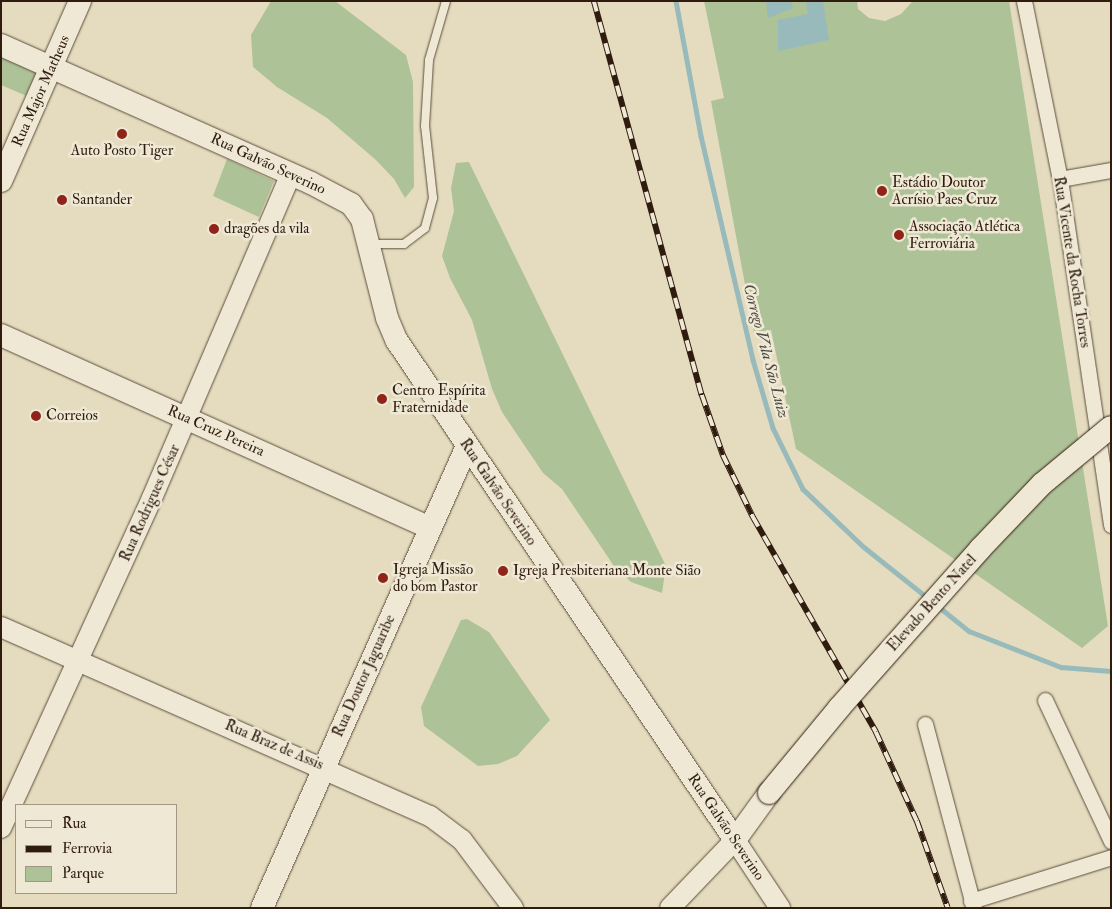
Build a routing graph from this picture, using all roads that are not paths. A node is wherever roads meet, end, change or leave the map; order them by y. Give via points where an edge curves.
1 (80, 1) edge
2 (446, 1) edge
3 (1024, 1) edge
4 (1, 45) edge
5 (52, 66) junction
6 (1111, 170) edge
7 (291, 174) junction
8 (1060, 179) junction
9 (1, 182) edge
10 (370, 244) junction
11 (1, 335) edge
12 (188, 418) junction
13 (1111, 427) edge
14 (467, 446) junction
15 (1111, 525) edge
16 (430, 528) junction
17 (1, 627) edge
18 (78, 662) junction
19 (1045, 700) dead end
20 (925, 724) dead end
21 (324, 767) junction
22 (1, 828) edge
23 (735, 840) junction
24 (1111, 841) edge
25 (1111, 857) edge
26 (972, 904) edge
27 (262, 908) edge
28 (513, 908) edge
29 (670, 908) edge
30 (780, 908) edge

1 - 5 main road, Rua Major Matheus
2 - 10 lane via 429,60 424,126 433,198 425,228 404,244
3 - 8 street, Rua Vicente da Rocha Torres
4 - 5 main road, Rua Galvão Severino
5 - 7 main road, Rua Galvão Severino
5 - 9 main road, Rua Major Matheus
6 - 8 street
7 - 10 main road, Rua Galvão Severino via 351,204 362,219
7 - 12 street, Rua Rodrigues César
8 - 15 street, Rua Vicente da Rocha Torres
10 - 14 main road, Rua Galvão Severino via 387,318 397,341
11 - 12 main road, Rua Cruz Pereira
12 - 16 main road, Rua Cruz Pereira
12 - 18 street, Rua Rodrigues César
13 - 23 main road, Elevado Bento Natel, bridge via 1042,484 987,541 839,708
14 - 16 main road, Rua Doutor Jaguaribe
14 - 23 main road, Rua Galvão Severino
16 - 21 main road, Rua Doutor Jaguaribe
17 - 18 street, Rua Braz de Assis
18 - 21 street, Rua Braz de Assis
18 - 22 street, Rua Rodrigues César
19 - 24 street
20 - 26 street
21 - 27 main road, Rua Doutor Jaguaribe
21 - 28 street, Rua Braz de Assis via 443,824 477,858
23 - 29 street
23 - 30 street, Rua Galvão Severino
25 - 26 street

